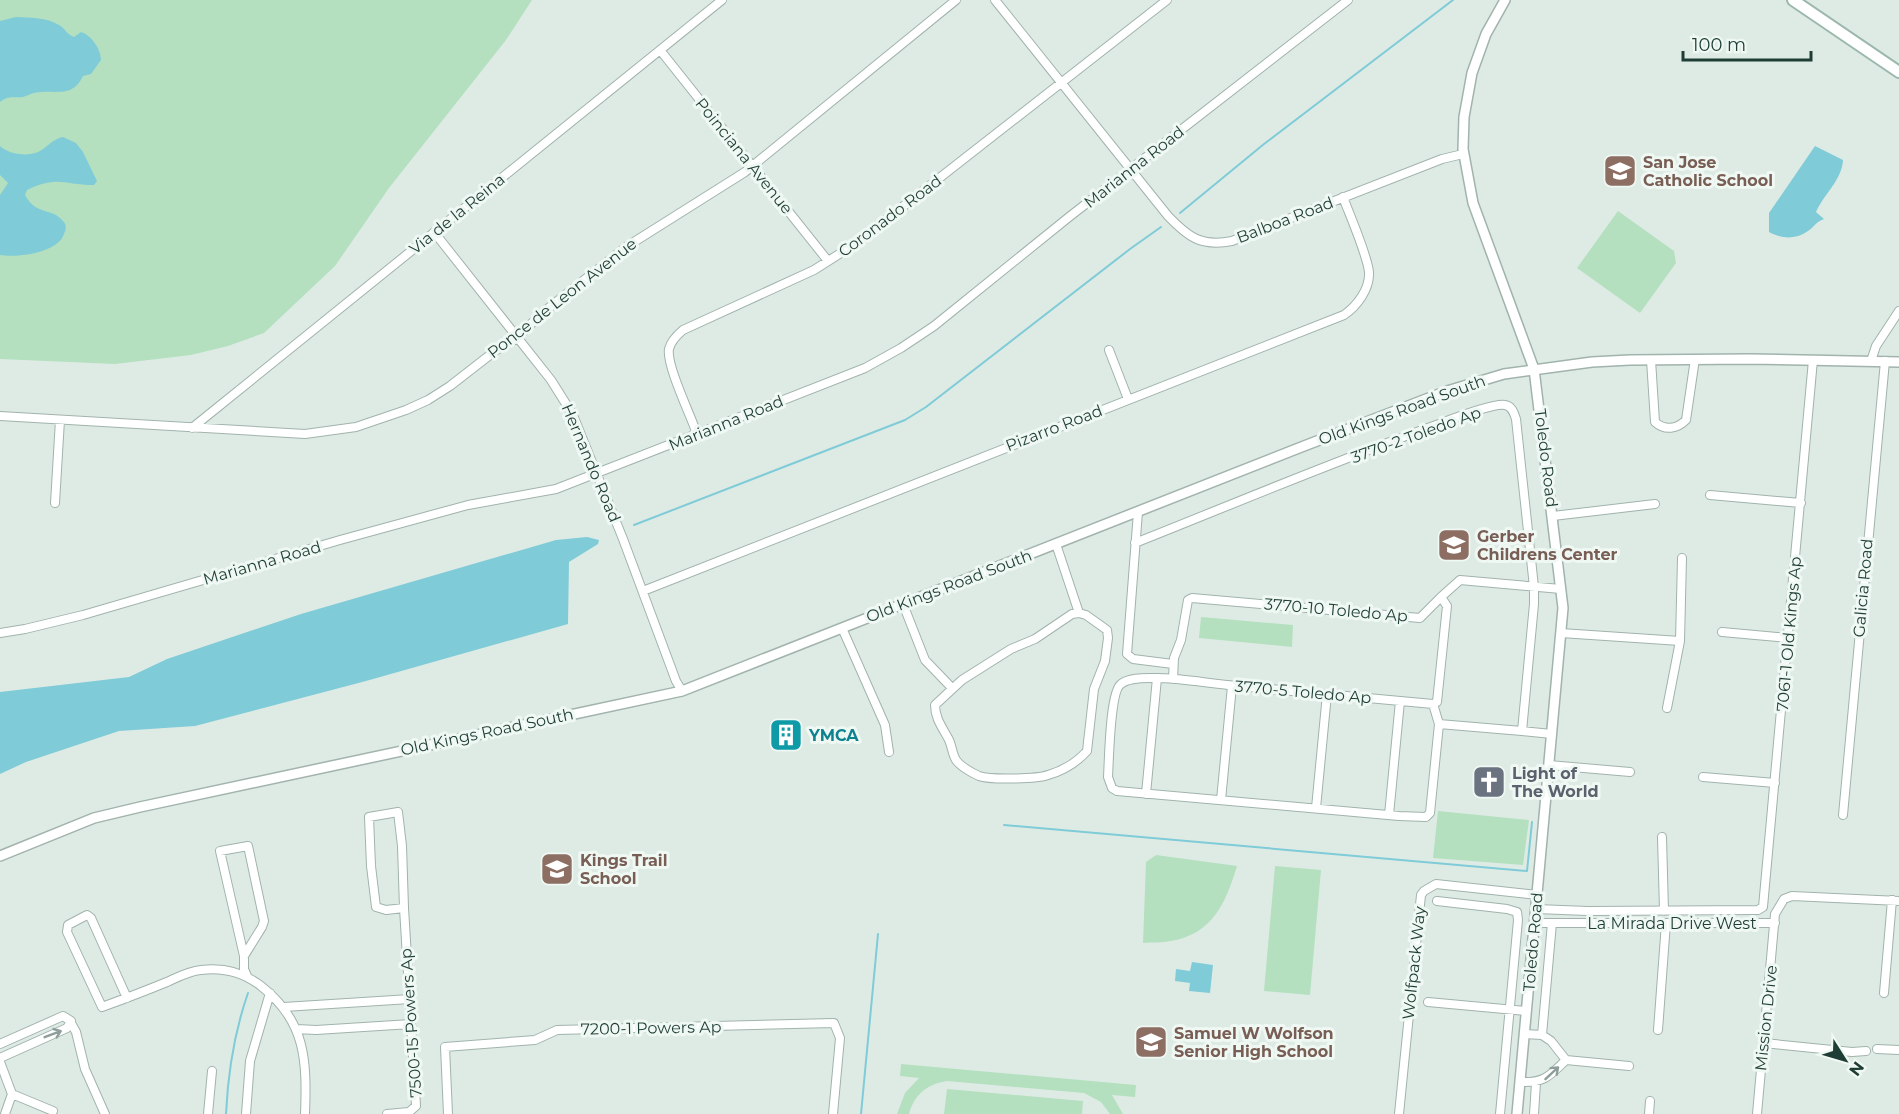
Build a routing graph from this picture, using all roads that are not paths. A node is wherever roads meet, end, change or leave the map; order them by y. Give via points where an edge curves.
1 (722, 0) edge
2 (956, 0) edge
3 (995, 0) edge
4 (1167, 0) edge
5 (1348, 0) edge
6 (1505, 0) edge
7 (1793, 0) edge
8 (1338, 3) edge
9 (660, 50) junction
10 (1899, 72) edge
11 (1061, 82) junction
12 (1463, 154) junction
13 (752, 166) junction
14 (1131, 170) junction
15 (1343, 197) junction
16 (434, 232) junction
17 (828, 261) junction
18 (1899, 310) edge
19 (517, 338) junction
20 (1109, 350) dead end
21 (1695, 359) junction
22 (1651, 360) junction
23 (1813, 360) junction
24 (1871, 361) junction
25 (1885, 361) junction
26 (1899, 362) edge
27 (1534, 369) junction
28 (1128, 399) junction
29 (0, 416) edge
30 (60, 420) junction
31 (192, 428) junction
32 (697, 434) junction
33 (597, 474) junction
34 (1710, 495) dead end
35 (55, 503) dead end
36 (1801, 503) junction
37 (1655, 504) dead end
38 (1138, 512) junction
39 (1553, 516) junction
40 (1135, 543) junction
41 (1056, 544) junction
42 (1682, 558) dead end
43 (1534, 586) junction
44 (1562, 589) junction
45 (643, 591) junction
46 (1441, 597) junction
47 (903, 604) junction
48 (1079, 613) junction
49 (842, 628) junction
50 (1722, 632) dead end
51 (0, 633) edge
52 (1561, 633) junction
53 (1788, 638) junction
54 (1680, 641) junction
55 (1173, 664) junction
56 (1157, 678) junction
57 (1173, 680) junction
58 (1232, 686) junction
59 (952, 688) junction
60 (682, 691) junction
61 (1327, 694) junction
62 (1400, 701) junction
63 (1433, 704) junction
64 (1667, 708) dead end
65 (1439, 724) junction
66 (1522, 731) junction
67 (1552, 734) junction
68 (889, 752) dead end
69 (1549, 765) junction
70 (1630, 772) dead end
71 (1703, 777) dead end
72 (1775, 783) junction
73 (1146, 794) junction
74 (1221, 800) junction
75 (1316, 808) junction
76 (1389, 815) junction
77 (1843, 815) dead end
78 (1662, 837) dead end
79 (0, 856) edge
80 (1537, 895) junction
81 (1437, 901) dead end
82 (1896, 901) edge
83 (404, 908) junction
84 (1536, 909) junction
85 (1664, 911) junction
86 (1535, 923) junction
87 (1552, 923) junction
88 (1666, 923) junction
89 (1774, 923) junction
90 (244, 956) junction
91 (247, 976) junction
92 (270, 993) junction
93 (1884, 993) dead end
94 (127, 998) junction
95 (410, 999) junction
96 (1428, 1002) dead end
97 (284, 1007) junction
98 (1510, 1008) junction
99 (1526, 1011) junction
100 (71, 1023) junction
101 (411, 1023) junction
102 (297, 1029) junction
103 (1658, 1030) dead end
104 (1524, 1034) junction
105 (1542, 1035) junction
106 (1764, 1043) junction
107 (0, 1044) edge
108 (1877, 1049) dead end
109 (1899, 1050) edge
110 (1866, 1051) dead end
111 (0, 1060) edge
112 (1566, 1060) junction
113 (1629, 1066) dead end
114 (212, 1071) dead end
115 (1520, 1082) junction
116 (1536, 1083) junction
117 (12, 1094) junction
118 (1650, 1101) dead end
119 (53, 1111) dead end
120 (5, 1114) edge
121 (105, 1114) edge
122 (208, 1114) edge
123 (246, 1114) edge
124 (305, 1114) edge
125 (387, 1114) edge
126 (448, 1114) edge
127 (833, 1114) edge
128 (1399, 1114) edge
129 (1500, 1114) edge
130 (1517, 1114) edge
131 (1534, 1114) edge
132 (1649, 1114) edge
133 (1758, 1114) edge

1 - 9 street, Via de la Reina
2 - 13 street, Ponce de Leon Avenue
3 - 11 street, Balboa Road
4 - 11 street, Coronado Road
5 - 8 street, Marianna Road
6 - 12 street, Toledo Road via 1486,34 1472,73 1464,117
7 - 10 main road
8 - 14 street, Marianna Road
9 - 13 street, Poinciana Avenue
9 - 16 street, Via de la Reina
11 - 14 street, Balboa Road
11 - 17 street, Coronado Road
12 - 15 street, Balboa Road
12 - 27 street, Toledo Road via 1473,203
13 - 17 street, Poinciana Avenue
13 - 19 street, Ponce de Leon Avenue via 609,259
14 - 15 street, Balboa Road via 1181,230 1208,242 1232,241
14 - 32 street, Marianna Road via 901,348 840,379
15 - 28 street, Pizarro Road via 1369,271 1366,288 1350,311
16 - 19 street, Hernando Road
16 - 31 street, Via de la Reina
17 - 32 street, Coronado Road via 676,336 670,348 670,363
18 - 24 street
19 - 31 street, Ponce de Leon Avenue via 428,400 357,427 306,434
19 - 33 street, Hernando Road via 564,399
20 - 28 street
21 - 22 street, Old Kings Road South
21 - 22 street via 1686,420 1680,426 1666,429 1654,422
21 - 23 street, Old Kings Road South
22 - 27 street, Old Kings Road South
23 - 24 street, Old Kings Road South
23 - 36 street, 7061-1 Old Kings Ap
24 - 25 street, Old Kings Road South
25 - 26 street, Old Kings Road South
25 - 77 street, Galicia Road
27 - 38 street, Old Kings Road South via 1447,391
27 - 39 street, Toledo Road
28 - 45 street, Pizarro Road
29 - 30 street, Ponce de Leon Avenue
30 - 31 street, Ponce de Leon Avenue
30 - 35 street
32 - 33 street, Marianna Road
33 - 45 street, Hernando Road
33 - 51 street, Marianna Road via 556,489 468,505 351,537 83,615
34 - 36 street
36 - 53 street, 7061-1 Old Kings Ap
37 - 39 street
38 - 40 street
38 - 41 street, Old Kings Road South
39 - 44 street, Toledo Road
40 - 43 street, 3770-2 Toledo Ap via 1412,434 1504,405 1509,406 1516,419
40 - 55 street via 1127,654 1133,659
41 - 47 street, Old Kings Road South
41 - 48 street
42 - 54 street
43 - 44 street
43 - 46 street via 1460,580
43 - 66 street, 3770-2 Toledo Ap
44 - 52 street, Toledo Road
45 - 60 street, Hernando Road
46 - 55 street, 3770-10 Toledo Ap via 1420,618 1192,598 1188,600
46 - 63 street via 1447,606 1437,702
47 - 49 street, Old Kings Road South
47 - 59 street via 925,660
48 - 59 street via 1011,649
48 - 59 street via 1107,630 1108,638 1105,661 1094,689 1087,751 1081,758 1047,776 979,776 956,759 935,715 935,705
49 - 60 street, Old Kings Road South
49 - 68 street via 885,725
50 - 53 street
52 - 54 street
52 - 67 street, Toledo Road
53 - 72 street, 7061-1 Old Kings Ap
54 - 64 street
55 - 57 street, 3770-10 Toledo Ap
56 - 57 street
56 - 73 street
56 - 73 street via 1129,680 1117,687 1114,697 1108,777 1112,788
57 - 58 street, 3770-5 Toledo Ap
58 - 61 street, 3770-5 Toledo Ap
58 - 74 street
60 - 79 street, Old Kings Road South via 140,807 94,819
61 - 62 street, 3770-5 Toledo Ap
61 - 75 street
62 - 63 street, 3770-5 Toledo Ap
62 - 76 street
63 - 65 street
65 - 66 street
65 - 76 street via 1430,813 1426,817
66 - 67 street
67 - 69 street, Toledo Road
69 - 70 street
69 - 80 street, Toledo Road
71 - 72 street
72 - 85 street, 7061-1 Old Kings Ap via 1763,907
73 - 74 street
74 - 75 street
75 - 76 street
78 - 85 street
80 - 84 street, Toledo Road
80 - 128 street, Wolfpack Way via 1436,884 1421,895
81 - 98 street via 1517,912
82 - 89 street, La Mirada Drive West via 1792,896 1784,899
82 - 93 street
83 - 83 street, 7500-15 Powers Ap via 398,812 369,817 376,907
83 - 95 street, 7500-15 Powers Ap
84 - 85 street
84 - 86 street, Toledo Road
86 - 87 street, La Mirada Drive West
86 - 99 street, Toledo Road
87 - 88 street, La Mirada Drive West
87 - 105 street
88 - 89 street, La Mirada Drive West
88 - 103 street
89 - 106 street, Mission Drive
90 - 90 street via 220,851 248,846 264,921
90 - 91 street
91 - 92 street
91 - 94 street via 202,970
92 - 97 street
92 - 123 street via 250,1061
94 - 94 street via 91,918 87,915 68,925 67,932 102,1007
95 - 97 street
95 - 101 street, 7500-15 Powers Ap
96 - 98 street
97 - 102 street
98 - 99 street
98 - 129 street
99 - 104 street, Toledo Road
100 - 107 street via 63,1016
111 -> 100 street
100 - 121 street
101 - 102 street
101 - 125 street, 7500-15 Powers Ap via 416,1106 409,1113
102 - 124 street via 305,1072
104 - 105 street
104 - 115 street, Toledo Road
105 - 112 street
106 - 110 street
106 - 133 street, Mission Drive
108 - 109 street
111 - 117 street
112 - 113 street
116 -> 112 street via 1545,1080
114 - 122 street
115 - 116 street
115 - 130 street, Toledo Road
116 - 131 street
117 - 119 street
117 - 120 street
118 - 132 street
126 - 127 street, 7200-1 Powers Ap via 445,1047 535,1040 557,1030 834,1023 840,1038

